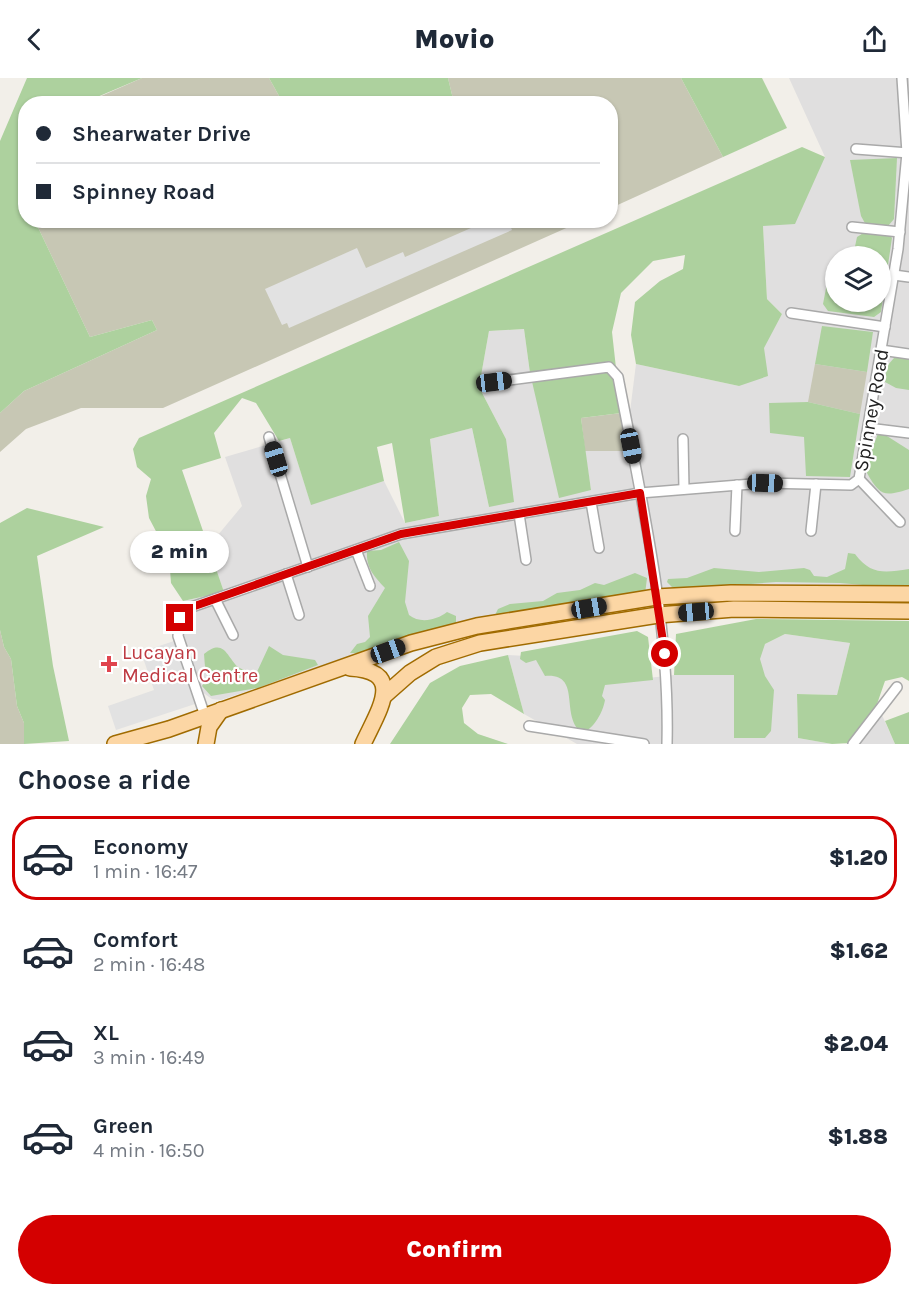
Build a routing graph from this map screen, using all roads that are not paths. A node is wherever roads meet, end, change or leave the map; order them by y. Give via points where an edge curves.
1 (902, 78) edge
2 (906, 94) edge
3 (856, 149) dead end
4 (908, 153) edge
5 (906, 200) edge
6 (852, 227) dead end
7 (900, 232) junction
8 (894, 275) junction
9 (909, 277) edge
10 (791, 313) dead end
11 (885, 327) junction
12 (881, 350) junction
13 (909, 354) edge
14 (494, 382) dead end
15 (868, 428) junction
16 (909, 433) edge
17 (269, 437) dead end
18 (683, 440) dead end
19 (859, 479) junction
20 (816, 484) junction
21 (737, 485) junction
22 (684, 489) junction
23 (640, 493) junction
24 (591, 502) junction
25 (519, 514) junction
26 (900, 522) dead end
27 (735, 531) dead end
28 (811, 531) dead end
29 (598, 549) dead end
30 (356, 550) junction
31 (526, 560) dead end
32 (308, 567) junction
33 (286, 574) junction
34 (370, 586) dead end
35 (909, 594) edge
36 (656, 597) junction
37 (215, 599) junction
38 (909, 611) edge
39 (299, 615) dead end
40 (658, 615) junction
41 (233, 635) dead end
42 (344, 668) junction
43 (897, 687) dead end
44 (385, 695) junction
45 (221, 710) junction
46 (205, 716) junction
47 (529, 726) dead end
48 (115, 744) edge
49 (207, 744) edge
50 (363, 744) edge
51 (644, 744) edge
52 (667, 744) edge
53 (853, 744) edge

1 - 2 street, Spinney Road
2 - 4 street, Spinney Road
3 - 4 street
4 - 5 street, Spinney Road
5 - 7 street, Spinney Road
6 - 7 street
7 - 8 street, Spinney Road
8 - 9 street
8 - 11 street, Spinney Road
10 - 11 street
11 - 12 street, Spinney Road
12 - 13 street
12 - 15 street, Spinney Road
14 - 23 street via 609,367 618,376
15 - 16 street
15 - 19 street, Spinney Road
17 - 32 street
18 - 22 street
19 - 20 street, Spinney Road via 851,484
19 - 26 street
20 - 21 street, Spinney Road
20 - 28 street
21 - 22 street, Spinney Road
21 - 27 street
22 - 23 street, Spinney Road
23 - 24 street, Spinney Road
23 - 36 street
24 - 25 street, Spinney Road
24 - 29 street
25 - 30 street, Spinney Road via 401,534
25 - 31 street
30 - 32 street, Spinney Road
30 - 34 street
32 - 33 street, Spinney Road
33 - 37 street, Spinney Road
33 - 39 street
35 - 36 main road via 731,593
36 - 40 street
36 - 42 main road via 477,626 411,643
37 - 41 street
37 - 46 street, Spinney Road via 189,608 178,624 178,636
38 - 40 main road via 734,609
40 - 44 main road via 480,643 436,657
40 - 52 street via 667,689
42 - 44 main road via 367,669 378,674
42 - 45 main road
43 - 53 street
44 - 50 main road
45 - 46 main road
45 - 49 main road via 209,727
46 - 48 main road
47 - 51 street

